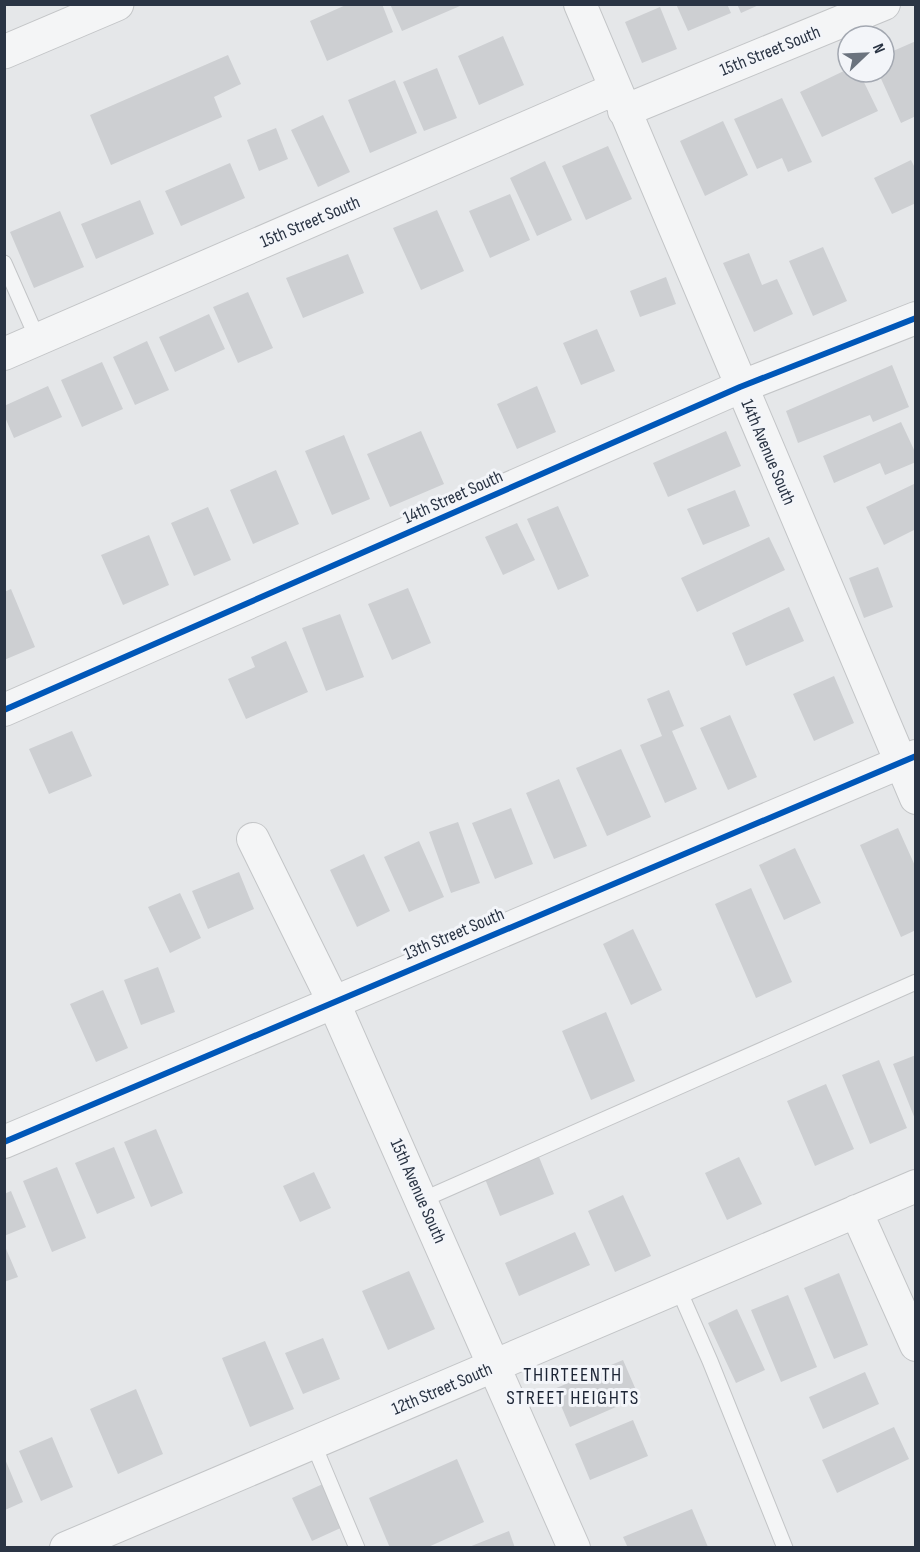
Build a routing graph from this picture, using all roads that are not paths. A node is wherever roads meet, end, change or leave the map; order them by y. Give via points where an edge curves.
1 (117, 4) edge
2 (579, 4) edge
3 (884, 4) edge
4 (74, 13) edge
5 (6, 48) edge
6 (620, 100) junction
7 (4, 263) edge
8 (915, 318) edge
9 (38, 340) junction
10 (4, 354) edge
11 (740, 387) junction
12 (4, 710) edge
13 (908, 759) edge
14 (915, 798) edge
15 (253, 839) dead end
16 (915, 982) edge
17 (333, 1001) junction
18 (4, 1142) edge
19 (915, 1186) edge
20 (422, 1200) junction
21 (856, 1211) junction
22 (678, 1288) junction
23 (915, 1345) edge
24 (496, 1366) junction
25 (313, 1443) junction
26 (127, 1535) edge
27 (66, 1548) edge
28 (357, 1548) edge
29 (574, 1548) edge
30 (785, 1548) edge

1 - 4 street
2 - 6 street, 14th Avenue South
3 - 6 street, 15th Street South
4 - 5 street
6 - 9 street, 15th Street South
6 - 11 street, 14th Avenue South
7 - 9 lane
8 - 11 street, 14th Street South
9 - 10 street, 15th Street South
11 - 12 street, 14th Street South
11 - 13 street, 14th Avenue South
13 - 14 street, 14th Avenue South
13 - 17 street, 13th Street South
15 - 17 street, 15th Avenue South
16 - 20 lane
17 - 18 street, 13th Street South
17 - 20 street, 15th Avenue South
19 - 21 street, 12th Street South
20 - 24 street, 15th Avenue South
21 - 22 street, 12th Street South
21 - 23 street
22 - 24 street, 12th Street South
22 - 30 lane
24 - 25 street, 12th Street South
24 - 29 street, 15th Avenue South
25 - 26 street, 12th Street South
25 - 28 lane
26 - 27 street, 12th Street South

